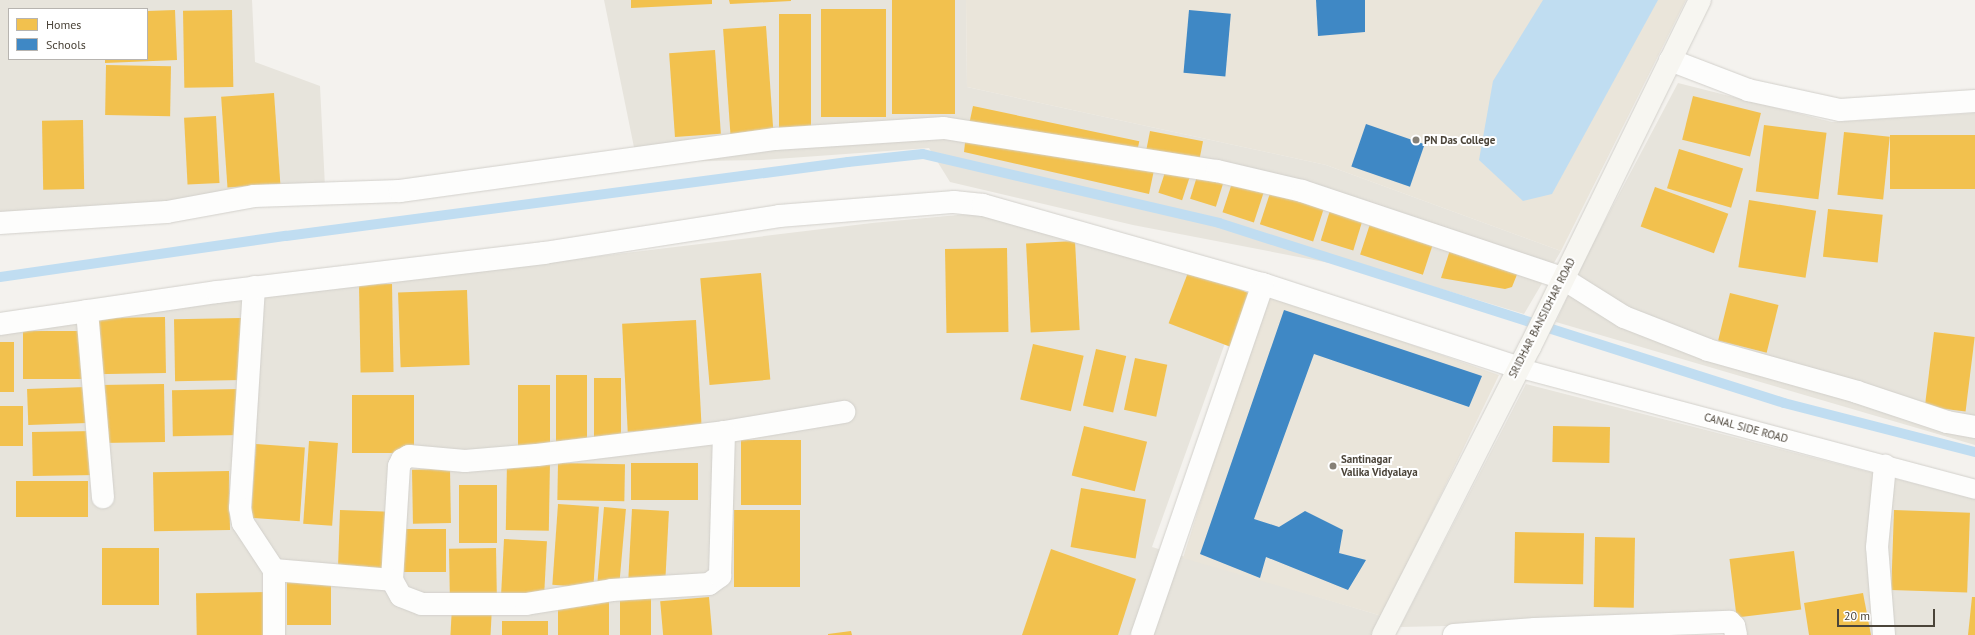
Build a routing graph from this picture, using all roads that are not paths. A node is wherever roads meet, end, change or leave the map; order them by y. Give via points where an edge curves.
1 (1700, 0) edge
2 (1670, 60) junction
3 (1975, 101) edge
4 (0, 223) edge
5 (1562, 278) junction
6 (1263, 284) junction
7 (254, 288) junction
8 (87, 311) junction
9 (0, 324) edge
10 (1517, 367) junction
11 (844, 412) dead end
12 (1975, 427) edge
13 (724, 432) junction
14 (1885, 465) junction
15 (1975, 490) edge
16 (103, 497) dead end
17 (274, 570) junction
18 (392, 580) junction
19 (1536, 632) edge
20 (274, 635) edge
21 (1142, 635) edge
22 (1383, 635) edge
23 (1454, 635) edge
24 (1736, 635) edge
25 (1884, 635) edge

1 - 2 street, SRIDHAR BANSIDHAR ROAD
2 - 3 street via 1748,90 1840,110
2 - 5 street, SRIDHAR BANSIDHAR ROAD
4 - 5 street via 167,212 254,196 400,191 775,139 944,128 1217,171 1302,191
5 - 10 street, SRIDHAR BANSIDHAR ROAD via 1530,347
5 - 12 street via 1624,317 1708,350 1857,392 1947,422
6 - 7 street via 983,205 954,202 779,216 544,253
6 - 10 street
6 - 21 street
7 - 8 street
7 - 17 street via 240,508 243,523
8 - 9 street
8 - 16 street
10 - 14 lane, CANAL SIDE ROAD
10 - 22 street, SRIDHAR BANSIDHAR ROAD
11 - 13 street
13 - 18 street via 465,461 409,456 402,460 399,466
13 - 18 street via 720,576 709,584 612,590 504,605 422,604 401,596
14 - 15 lane, CANAL SIDE ROAD
14 - 25 street via 1876,546
17 - 18 street
17 - 20 street
19 - 23 street
19 - 24 street via 1730,622

